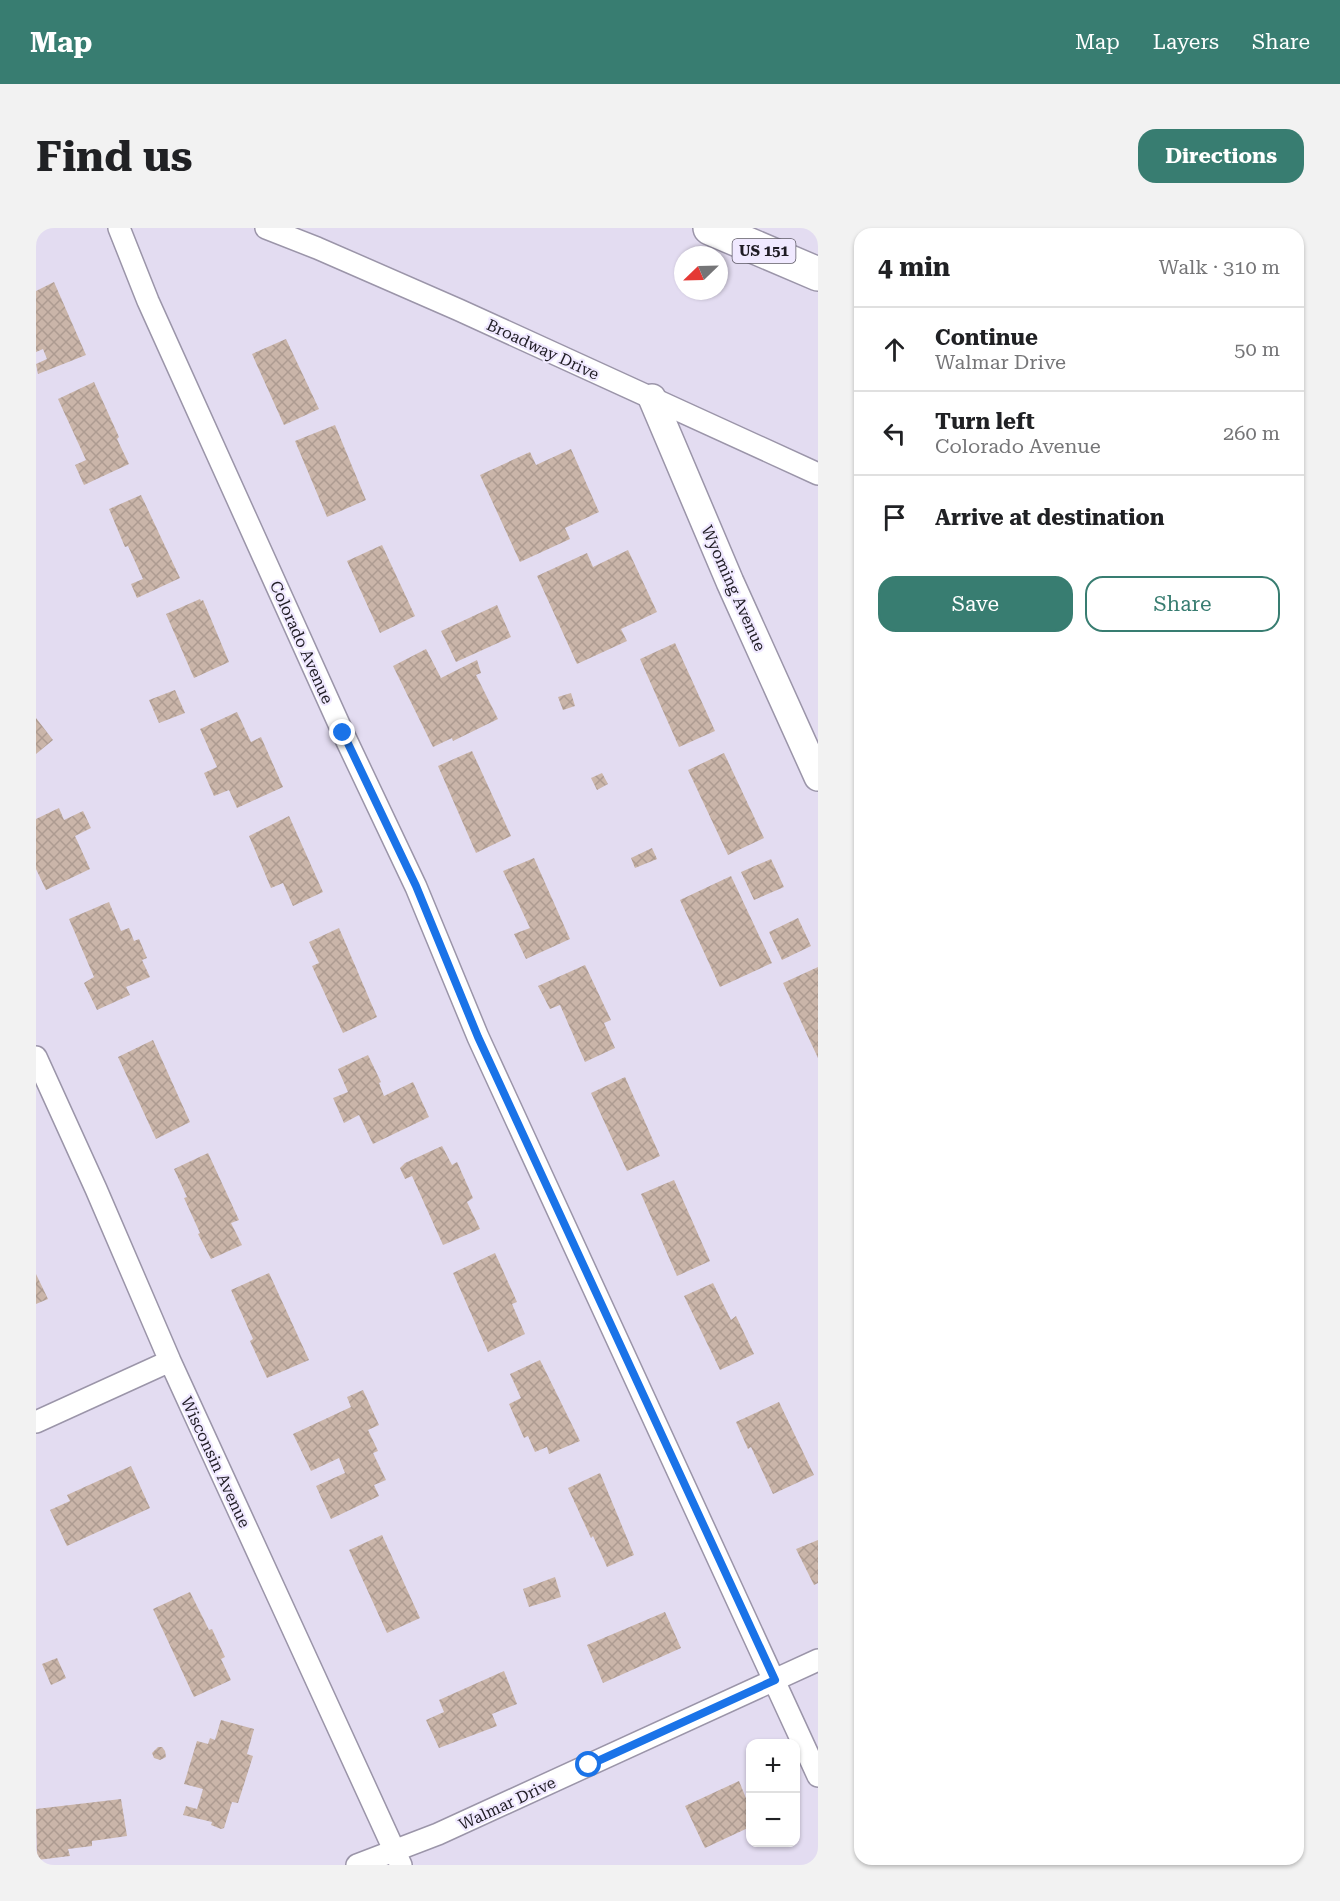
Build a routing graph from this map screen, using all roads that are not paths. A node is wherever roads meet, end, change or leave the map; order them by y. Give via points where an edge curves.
1 (119, 228) edge
2 (266, 228) edge
3 (710, 228) edge
4 (818, 274) edge
5 (652, 398) junction
6 (818, 474) edge
7 (818, 777) edge
8 (36, 1057) edge
9 (170, 1361) junction
10 (36, 1422) edge
11 (818, 1660) edge
12 (775, 1680) junction
13 (818, 1776) edge
14 (398, 1858) edge
15 (357, 1865) edge

1 - 12 street, Colorado Avenue via 148,301 338,722 416,886 478,1037
2 - 5 street, Broadway Drive
3 - 4 highway, US 151
5 - 6 street, Broadway Drive
5 - 7 street, Wyoming Avenue
8 - 9 street, Wisconsin Avenue
9 - 10 street
9 - 14 street, Wisconsin Avenue
11 - 12 street, Walmar Drive
12 - 13 street, Colorado Avenue
12 - 14 street, Walmar Drive via 438,1834
14 - 15 street, Walmar Drive

